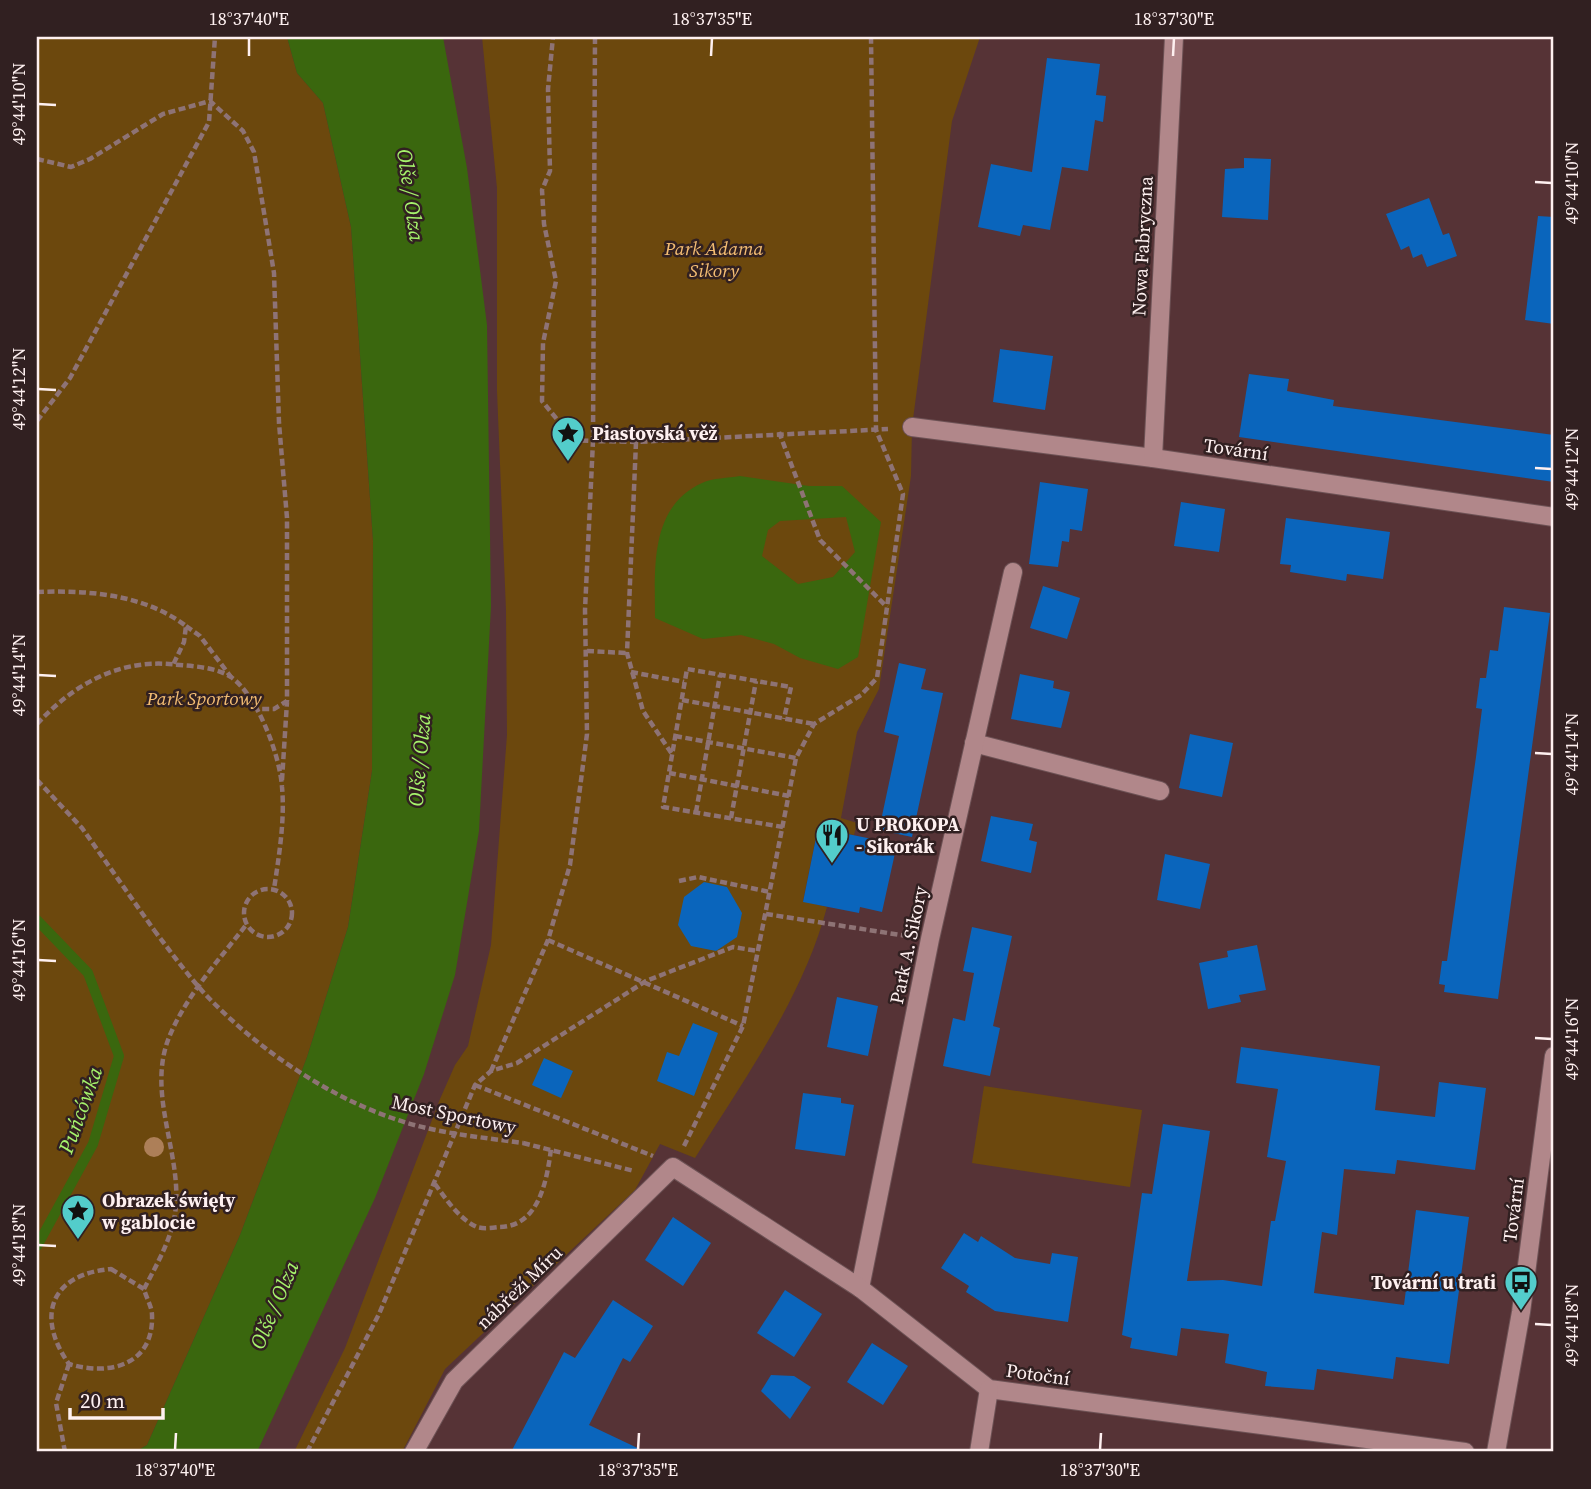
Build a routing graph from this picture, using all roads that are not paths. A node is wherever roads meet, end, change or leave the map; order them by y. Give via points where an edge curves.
1 (1174, 37) edge
2 (912, 427) road end
3 (1153, 458) junction
4 (1554, 517) edge
5 (1013, 572) dead end
6 (974, 743) junction
7 (1160, 791) dead end
8 (1554, 1056) edge
9 (667, 1173) joint
10 (860, 1288) junction
11 (989, 1389) junction
12 (414, 1452) edge
13 (979, 1452) edge
14 (1465, 1452) edge
15 (1496, 1452) edge

1 - 3 street, Nowa Fabryczna
2 - 3 street, Tovární
3 - 4 street, Tovární
5 - 6 street, Park A. Sikory
6 - 7 street
6 - 10 street, Park A. Sikory
8 - 15 street, Tovární via 1521,1312
9 - 10 street, Potoční
9 - 12 street, nábřeží Míru via 454,1381
10 - 11 street, Potoční
11 - 13 street
11 - 14 street, Potoční

